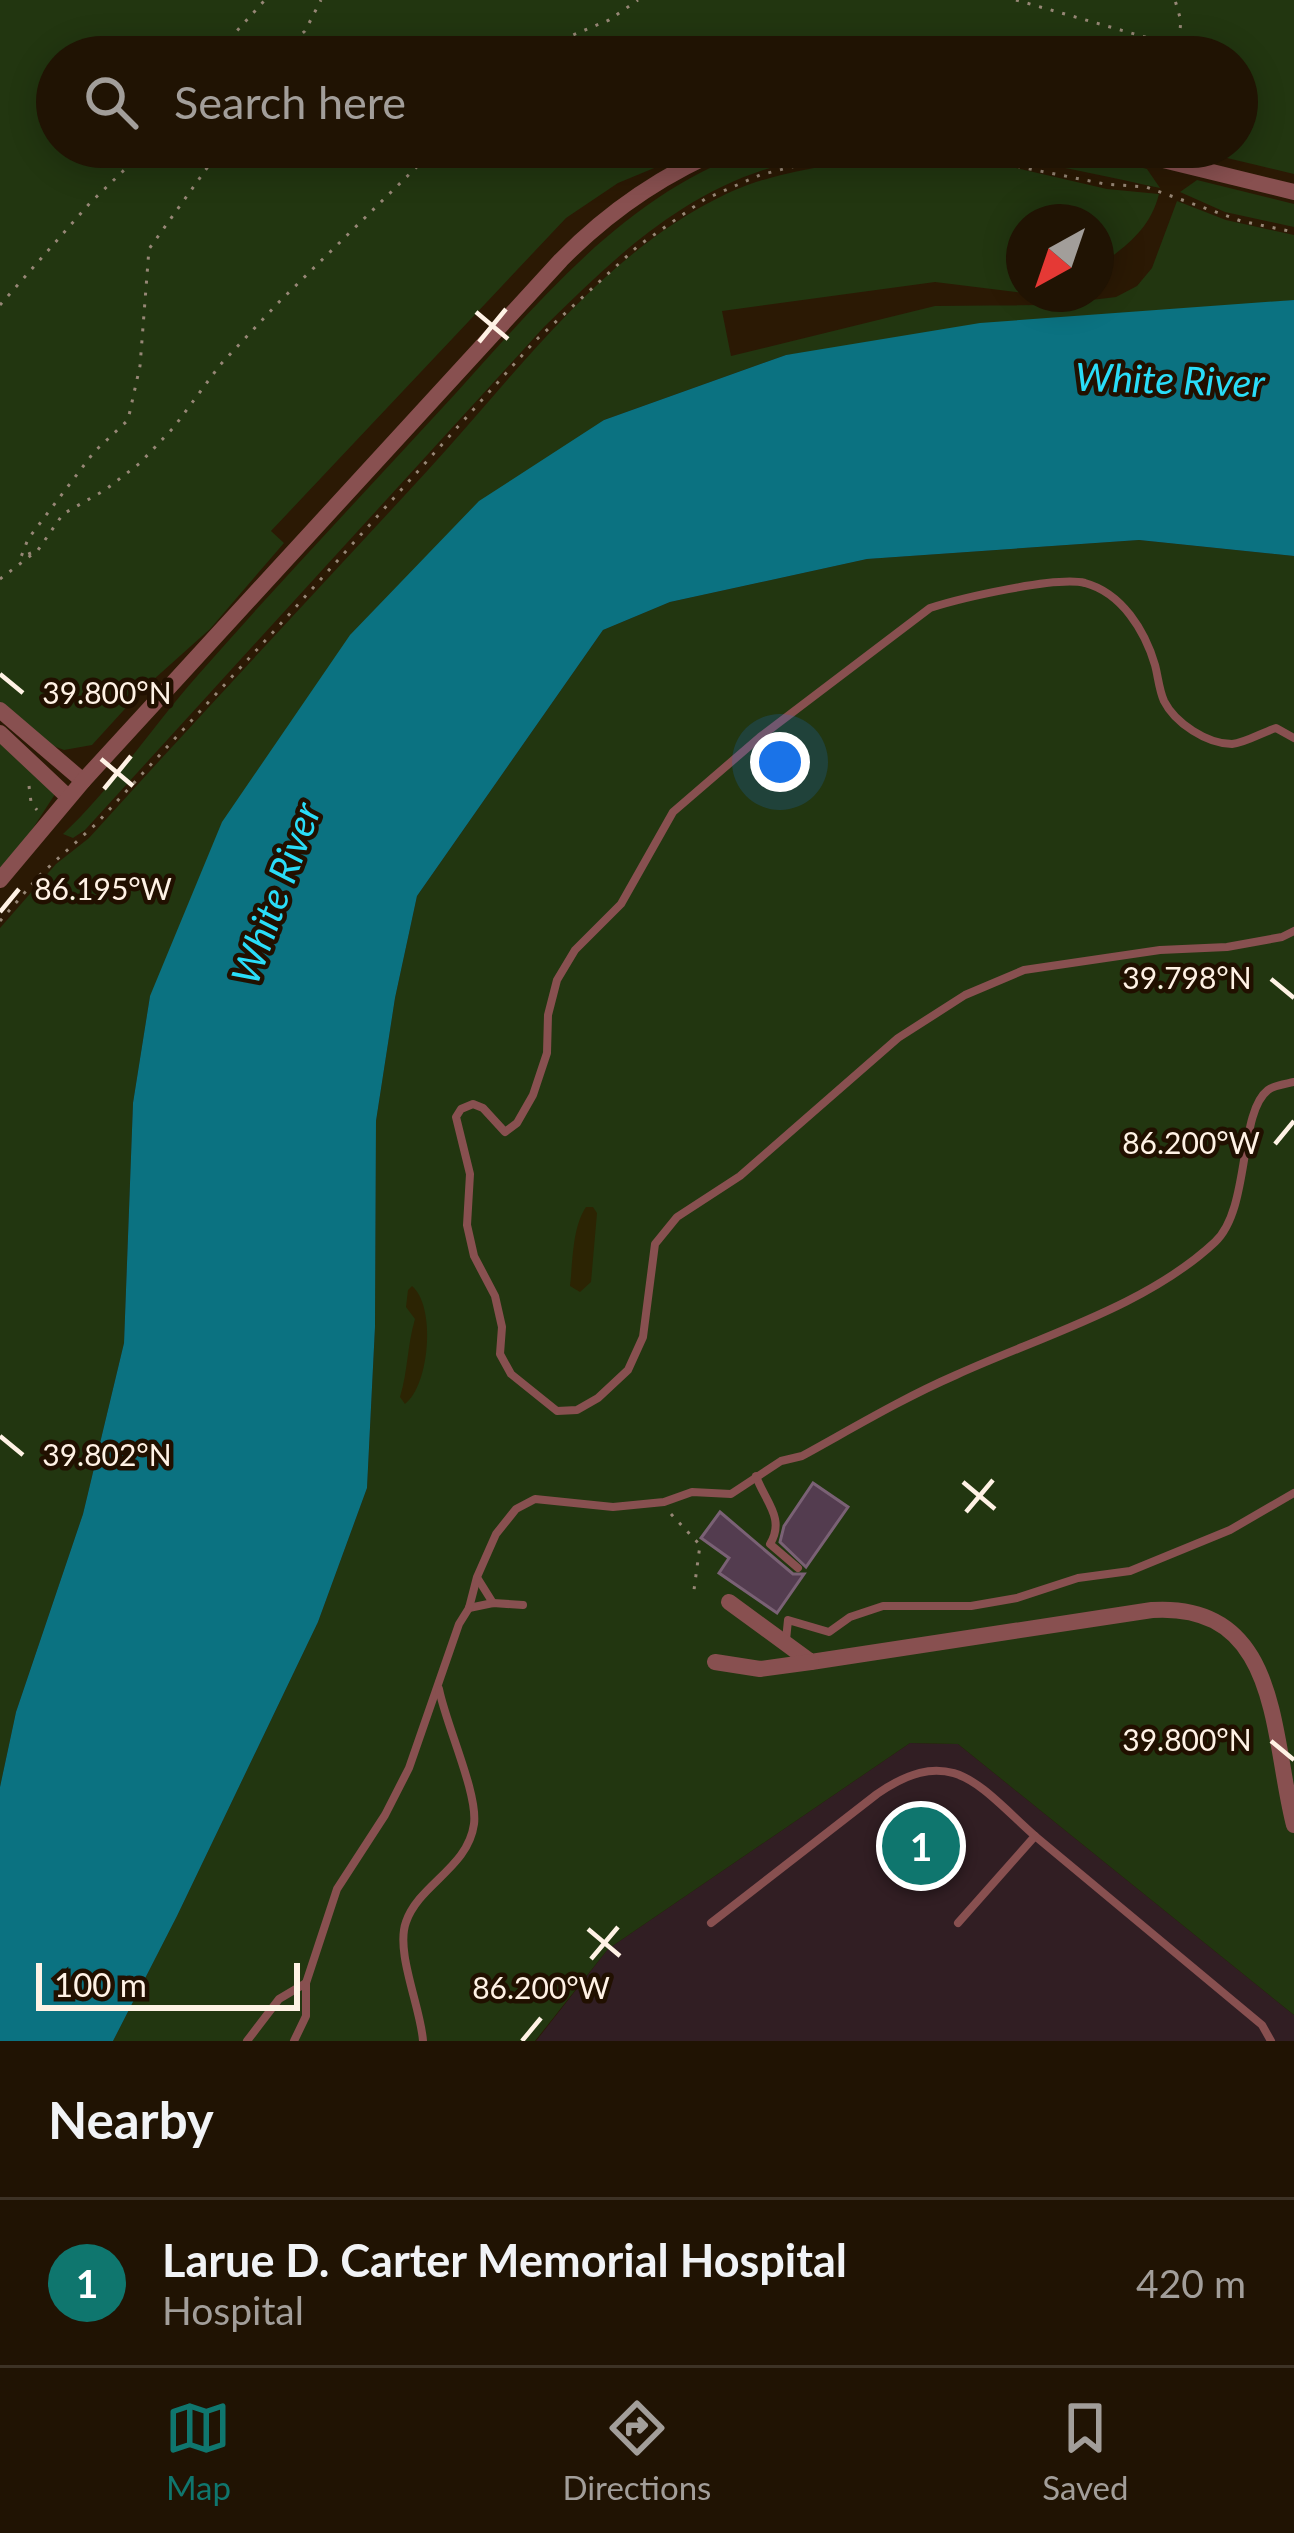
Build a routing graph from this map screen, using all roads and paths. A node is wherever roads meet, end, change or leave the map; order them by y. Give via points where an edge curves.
1 (265, 0) edge
2 (321, 0) edge
3 (638, 0) edge
4 (1016, 0) edge
5 (1175, 0) edge
6 (232, 36) edge
7 (299, 36) edge
8 (571, 36) edge
9 (1139, 36) edge
10 (1178, 36) edge
11 (126, 168) edge
12 (205, 168) edge
13 (416, 168) edge
14 (686, 168) edge
15 (789, 168) edge
16 (1028, 168) edge
17 (1198, 168) edge
18 (1294, 191) edge
19 (1294, 232) edge
20 (0, 305) edge
21 (38, 550) junction
22 (0, 579) edge
23 (0, 710) edge
24 (0, 733) edge
25 (1294, 738) edge
26 (83, 781) junction
27 (68, 797) junction
28 (0, 880) edge
29 (0, 921) edge
30 (1294, 931) edge
31 (1294, 1082) edge
32 (755, 1476) junction
33 (1294, 1493) edge
34 (664, 1502) junction
35 (798, 1568) dead end
36 (476, 1577) junction
37 (694, 1590) dead end
38 (729, 1601) dead end
39 (493, 1603) junction
40 (523, 1605) dead end
41 (470, 1608) junction
42 (785, 1643) junction
43 (811, 1661) junction
44 (716, 1662) dead end
45 (439, 1687) junction
46 (1294, 1825) edge
47 (1035, 1836) junction
48 (711, 1923) dead end
49 (958, 1923) dead end
50 (306, 1983) junction
51 (247, 2041) edge
52 (294, 2041) edge
53 (423, 2041) edge
54 (1271, 2041) edge

1 - 6 path
2 - 7 path
3 - 8 path
4 - 9 path
5 - 10 path
11 - 20 path
12 - 21 path via 149,249 128,420 94,452 22,557
13 - 21 path via 220,364 140,463 63,514
14 - 26 street via 628,201 572,248
15 - 29 path via 705,200 638,246 535,341
16 - 19 path via 1146,187
17 - 18 street
21 - 22 path
23 - 26 street
24 - 27 street
25 - 30 lane via 1276,728 1234,744 1177,719 1127,610 1082,582 930,608 760,737 673,812 621,904 575,950 557,980 547,1052 517,1123 505,1132 473,1104 456,1117 470,1174 466,1225 495,1296 500,1354 511,1374 557,1411 598,1398 628,1370 643,1337 655,1244 677,1217 740,1176 898,1038 965,995 1024,970 1227,947
26 - 27 street
27 - 28 street
31 - 32 lane via 1257,1102 1218,1240 1120,1304
32 - 34 lane via 731,1494 692,1492
32 - 35 lane via 775,1513 770,1544
33 - 42 lane via 1130,1571 970,1606 883,1606 829,1632 788,1620
34 - 36 lane via 613,1507 535,1499 496,1534
34 - 37 path via 700,1545
36 - 39 lane
36 - 41 lane
38 - 42 street
39 - 40 lane
39 - 41 lane
41 - 45 lane
42 - 43 street
43 - 44 street via 760,1669
43 - 46 street via 1152,1610 1192,1612 1222,1625 1259,1667
45 - 50 lane via 409,1768 337,1889
45 - 53 lane via 475,1821 467,1846 406,1922 403,1944
47 - 48 lane via 956,1773 905,1774
47 - 49 lane
47 - 54 lane via 1262,2024
50 - 51 lane via 279,2000
50 - 52 lane via 306,2016

